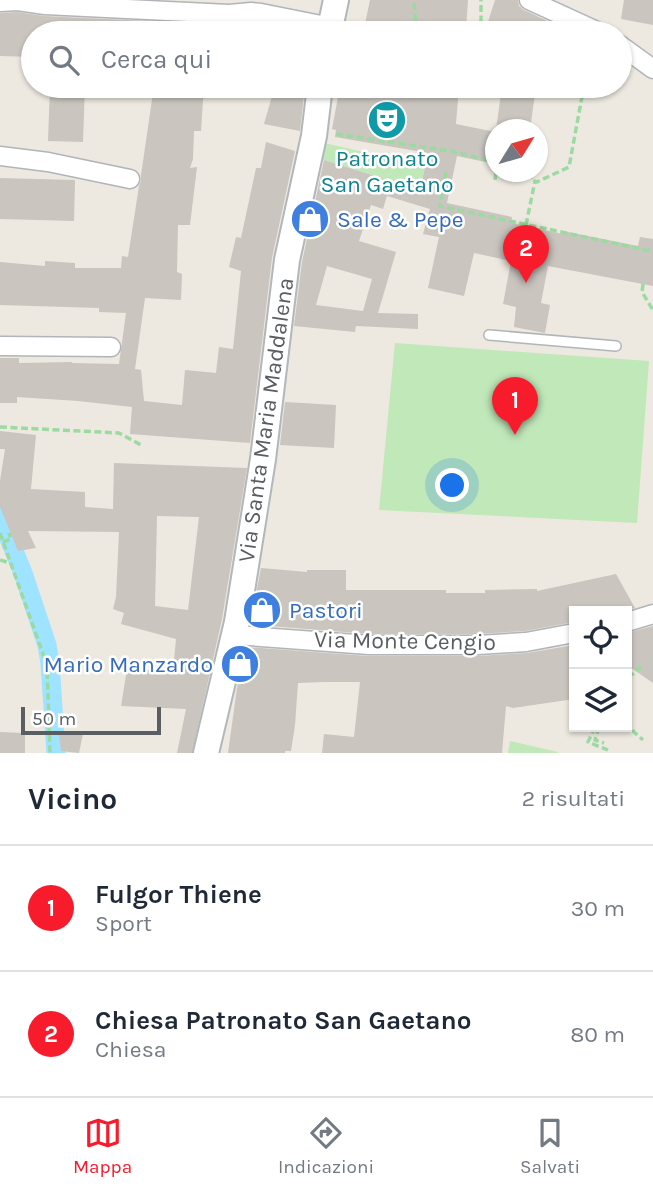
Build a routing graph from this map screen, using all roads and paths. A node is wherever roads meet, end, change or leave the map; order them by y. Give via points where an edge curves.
1 (337, 0) edge
2 (481, 0) edge
3 (529, 0) edge
4 (12, 1) edge
5 (414, 3) dead end
6 (290, 21) edge
7 (332, 21) edge
8 (416, 21) edge
9 (481, 21) edge
10 (575, 21) edge
11 (632, 54) edge
12 (653, 69) edge
13 (319, 98) edge
14 (582, 98) edge
15 (327, 133) dead end
16 (0, 156) edge
17 (485, 160) edge
18 (446, 172) dead end
19 (548, 177) edge
20 (130, 178) dead end
21 (535, 182) edge
22 (526, 225) junction
23 (649, 253) dead end
24 (643, 284) dead end
25 (653, 310) edge
26 (489, 335) dead end
27 (0, 346) edge
28 (616, 346) dead end
29 (111, 347) dead end
30 (0, 427) edge
31 (143, 446) dead end
32 (0, 533) edge
33 (9, 533) dead end
34 (4, 541) junction
35 (0, 559) edge
36 (10, 563) junction
37 (653, 614) edge
38 (632, 620) edge
39 (569, 634) edge
40 (235, 635) junction
41 (641, 666) dead end
42 (632, 674) edge
43 (632, 729) edge
44 (594, 732) edge
45 (596, 732) edge
46 (643, 740) dead end
47 (604, 743) dead end
48 (608, 750) dead end
49 (50, 753) edge
50 (206, 753) edge

1 - 7 street
2 - 9 path
3 - 10 street
4 - 6 street via 251,12
5 - 8 path
11 - 12 street
13 - 40 street, Via Santa Maria Maddalena via 287,260 263,459
14 - 19 path via 569,167
15 - 17 path
16 - 20 street
18 - 22 path via 440,206
21 - 22 path
22 - 23 path
24 - 25 path via 642,292
26 - 28 lane
27 - 29 street
30 - 31 path via 119,433
32 - 34 path
33 - 34 path via 11,539
34 - 36 path
35 - 36 path
36 - 49 path via 47,665
37 - 38 street
39 - 40 street, Via Monte Cengio via 478,645 369,645
40 - 50 street, Via Santa Maria Maddalena
41 - 42 path
43 - 46 path
44 - 48 path via 588,742
45 - 47 path via 594,740

